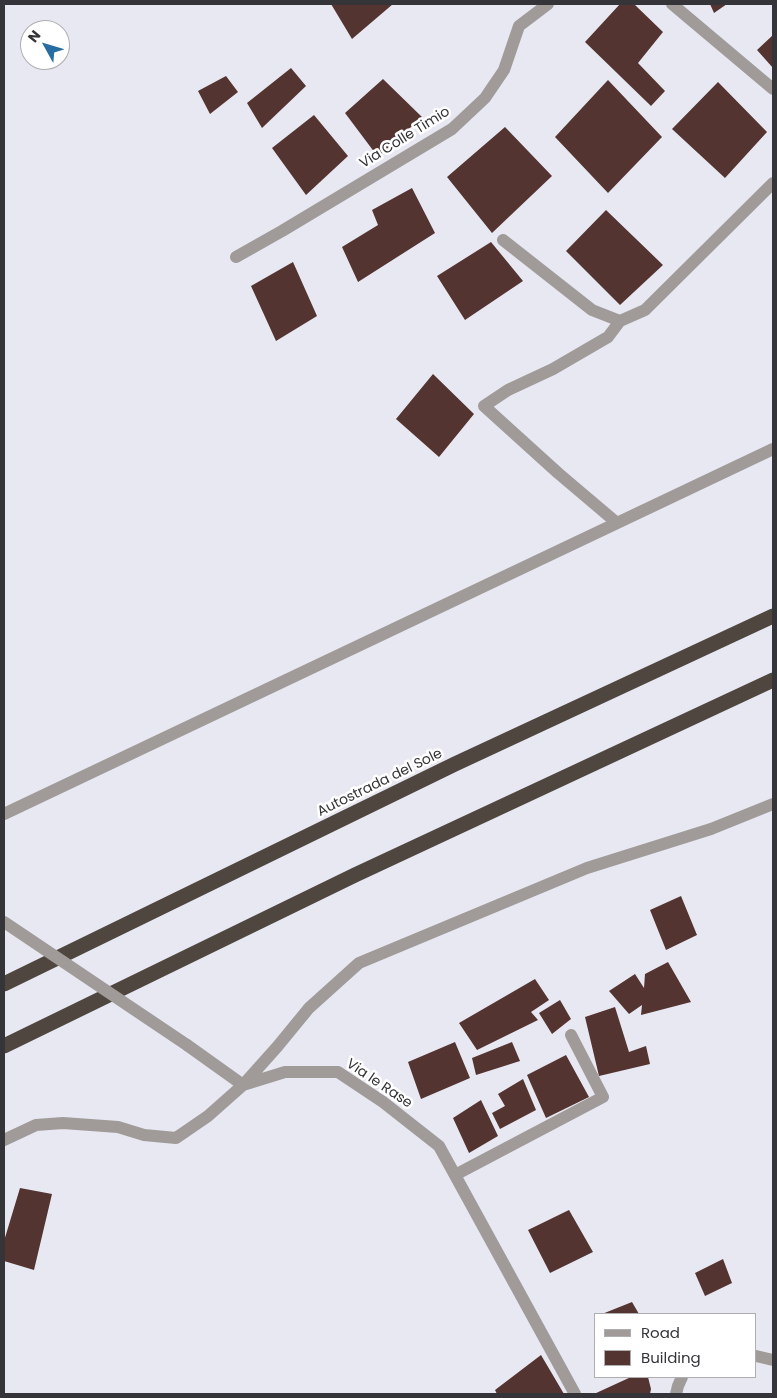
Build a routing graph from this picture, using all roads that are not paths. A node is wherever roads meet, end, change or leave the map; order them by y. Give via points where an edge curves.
1 (548, 4) edge
2 (672, 4) edge
3 (773, 89) edge
4 (773, 184) edge
5 (503, 240) dead end
6 (236, 257) dead end
7 (620, 321) junction
8 (773, 449) edge
9 (617, 523) junction
10 (773, 616) edge
11 (773, 680) edge
12 (773, 804) edge
13 (4, 814) edge
14 (4, 922) edge
15 (4, 984) edge
16 (571, 1035) dead end
17 (4, 1046) edge
18 (243, 1085) junction
19 (4, 1140) edge
20 (455, 1175) junction
21 (757, 1356) edge
22 (773, 1360) edge
23 (682, 1378) edge
24 (575, 1394) edge
25 (676, 1394) edge

1 - 6 street, Via Colle Timio via 519,26 504,70 485,98 452,129
2 - 3 street
4 - 7 street via 645,310
5 - 7 street via 592,310
7 - 9 street via 608,337 484,406
8 - 9 street
9 - 13 street
10 - 15 highway, Autostrada del Sole via 455,764
11 - 17 highway via 355,875
12 - 18 street via 711,829 587,868 359,963 309,1008
14 - 18 street, bridge
16 - 20 street via 604,1097
18 - 19 street via 208,1116 176,1138 144,1135 118,1127 63,1122 36,1125
18 - 20 street, Via le Rase via 285,1072 338,1072 439,1146
20 - 24 street, Via le Rase
21 - 22 street
23 - 25 street

